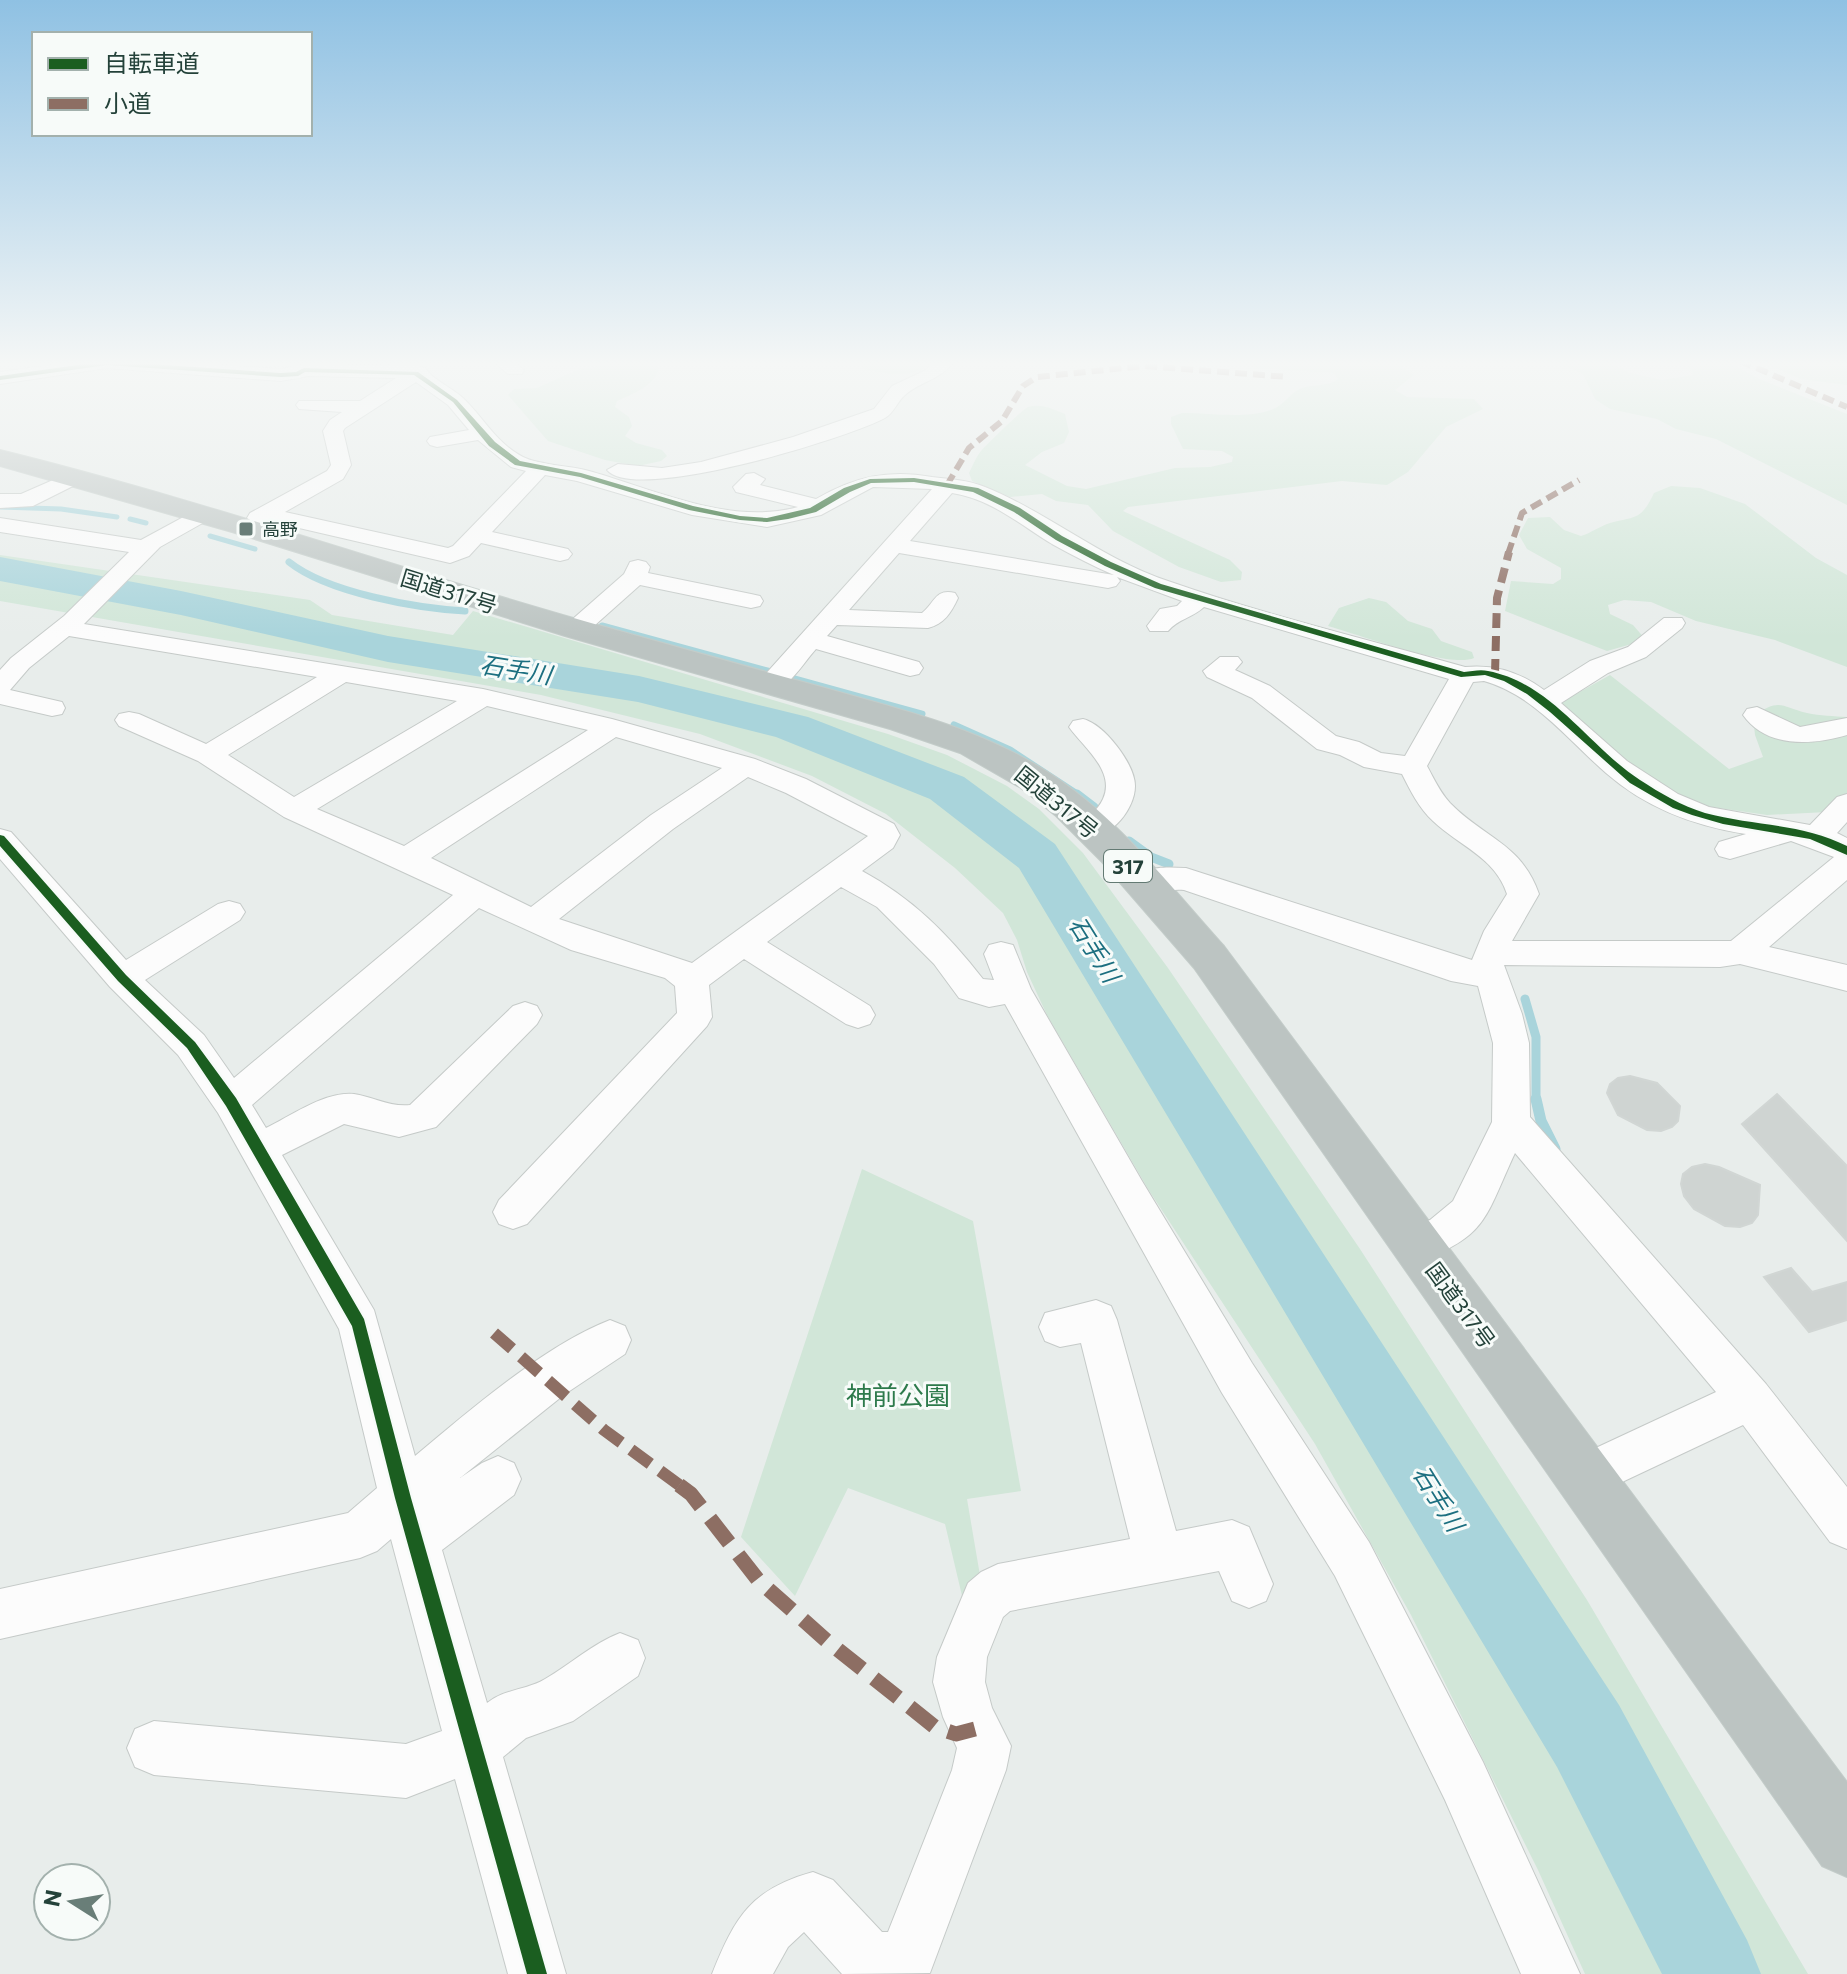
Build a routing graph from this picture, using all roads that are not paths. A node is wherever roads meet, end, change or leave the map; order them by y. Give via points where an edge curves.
1 (338, 453) edge
2 (507, 453) edge
3 (756, 453) edge
4 (0, 458) edge
5 (529, 466) junction
6 (69, 479) junction
7 (754, 479) dead end
8 (947, 485) junction
9 (0, 501) edge
10 (819, 506) junction
11 (200, 515) junction
12 (254, 520) junction
13 (0, 525) edge
14 (477, 535) junction
15 (892, 545) junction
16 (145, 548) junction
17 (560, 554) dead end
18 (1108, 581) dead end
19 (946, 598) dead end
20 (1200, 598) junction
21 (751, 600) dead end
22 (829, 617) junction
23 (1673, 623) dead end
24 (68, 624) junction
25 (1159, 626) dead end
26 (576, 629) junction
27 (809, 639) junction
28 (10, 662) edge
29 (1229, 662) dead end
30 (910, 668) dead end
31 (339, 675) junction
32 (1464, 675) junction
33 (771, 684) junction
34 (0, 686) edge
35 (0, 696) edge
36 (483, 697) junction
37 (1545, 701) junction
38 (52, 708) dead end
39 (1757, 715) dead end
40 (129, 720) dead end
41 (1847, 726) edge
42 (612, 727) junction
43 (1083, 727) dead end
44 (208, 755) junction
45 (745, 765) junction
46 (1413, 766) junction
47 (1847, 804) edge
48 (294, 810) junction
49 (1093, 829) junction
50 (1805, 833) junction
51 (0, 839) edge
52 (1730, 849) dead end
53 (1847, 851) edge
54 (407, 859) junction
55 (1847, 862) edge
56 (840, 872) junction
57 (1145, 884) junction
58 (476, 893) junction
59 (229, 912) dead end
60 (534, 922) junction
61 (743, 943) junction
62 (1740, 952) junction
63 (1489, 964) junction
64 (122, 978) junction
65 (1847, 978) edge
66 (692, 980) junction
67 (525, 1015) dead end
68 (858, 1015) dead end
69 (231, 1102) junction
70 (1511, 1122) junction
71 (257, 1150) junction
72 (513, 1212) dead end
73 (1416, 1244) junction
74 (1060, 1327) dead end
75 (610, 1340) dead end
76 (1750, 1399) junction
77 (1586, 1476) junction
78 (498, 1479) dead end
79 (409, 1519) junction
80 (1847, 1525) edge
81 (1159, 1558) junction
82 (1249, 1584) dead end
83 (0, 1614) edge
84 (620, 1658) dead end
85 (474, 1746) junction
86 (154, 1748) dead end
87 (1847, 1841) edge
88 (537, 1974) edge
89 (741, 1974) edge
90 (1551, 1974) edge

1 - 12 street via 336,475
2 - 5 street
3 - 5 street via 662,474 561,461
4 - 6 highway, 国道317号 / 317
5 - 10 street via 740,518 788,517
5 - 14 street
6 - 9 street via 25,501
6 - 11 highway, 国道317号 / 317
7 - 10 street via 744,487
8 - 10 street via 895,478 870,481
8 - 15 street
8 - 20 street via 975,490 1108,564
11 - 12 highway, 国道317号 / 317
11 - 16 street
12 - 14 street via 450,556
12 - 26 highway, 国道317号 / 317
13 - 16 street
14 - 17 street
15 - 18 street
15 - 22 street
16 - 24 street
19 - 22 street via 928,621
20 - 25 street via 1184,612 1169,614
20 - 32 street
21 - 26 street via 637,572
22 - 27 street
23 - 37 street via 1637,652 1599,667
24 - 28 street
24 - 31 street
26 - 33 highway, 国道317号 / 317
27 - 30 street
27 - 33 street
28 - 34 street
29 - 46 street via 1216,671 1261,692 1327,743 1374,761
31 - 36 street
31 - 44 street
32 - 37 street via 1495,674
32 - 46 street
33 - 49 highway, 国道317号 / 317 via 973,745 1034,780
35 - 38 street
36 - 42 street
36 - 48 street
37 - 50 street via 1625,774 1659,797 1704,816
39 - 41 street via 1806,738
40 - 44 street
42 - 45 street
42 - 54 street
43 - 49 street via 1121,774 1123,790 1112,813
44 - 48 street
45 - 56 street via 883,831 882,841
45 - 60 street
46 - 63 street via 1433,803 1519,875 1523,894
47 - 50 street
48 - 54 street
49 - 57 highway, 国道317号 / 317
50 - 52 street
50 - 53 street
51 - 64 street
54 - 58 street
55 - 62 street
56 - 61 street
56 - 90 street via 888,899 946,955 971,989 989,994 1008,972 1237,1378 1352,1559 1464,1781
57 - 63 street via 1162,877 1186,879 1463,972
57 - 73 highway, 国道317号 / 317 via 1209,957
58 - 60 street
58 - 69 street
59 - 64 street
60 - 66 street via 676,969
61 - 66 street
61 - 68 street
62 - 63 street
62 - 65 street
63 - 70 street via 1511,1043
64 - 69 street via 191,1045
66 - 72 street via 695,1017
67 - 71 street via 423,1116 389,1122 354,1108 340,1109
69 - 71 street
70 - 73 street via 1467,1213 1457,1225
70 - 76 street
71 - 79 street via 359,1324
73 - 77 highway, 国道317号 / 317
74 - 81 street via 1096,1320
75 - 79 street via 549,1379
76 - 77 street
76 - 80 street
77 - 87 highway, 国道317号 / 317
78 - 79 street
79 - 83 street
79 - 85 street
81 - 82 street via 1232,1544
81 - 89 street via 998,1589 985,1600 962,1657 959,1682 984,1746 979,1770 909,1952 894,1963 867,1958 813,1900 791,1905 769,1923
84 - 85 street via 555,1703 512,1716
85 - 86 street via 406,1771
85 - 88 street

